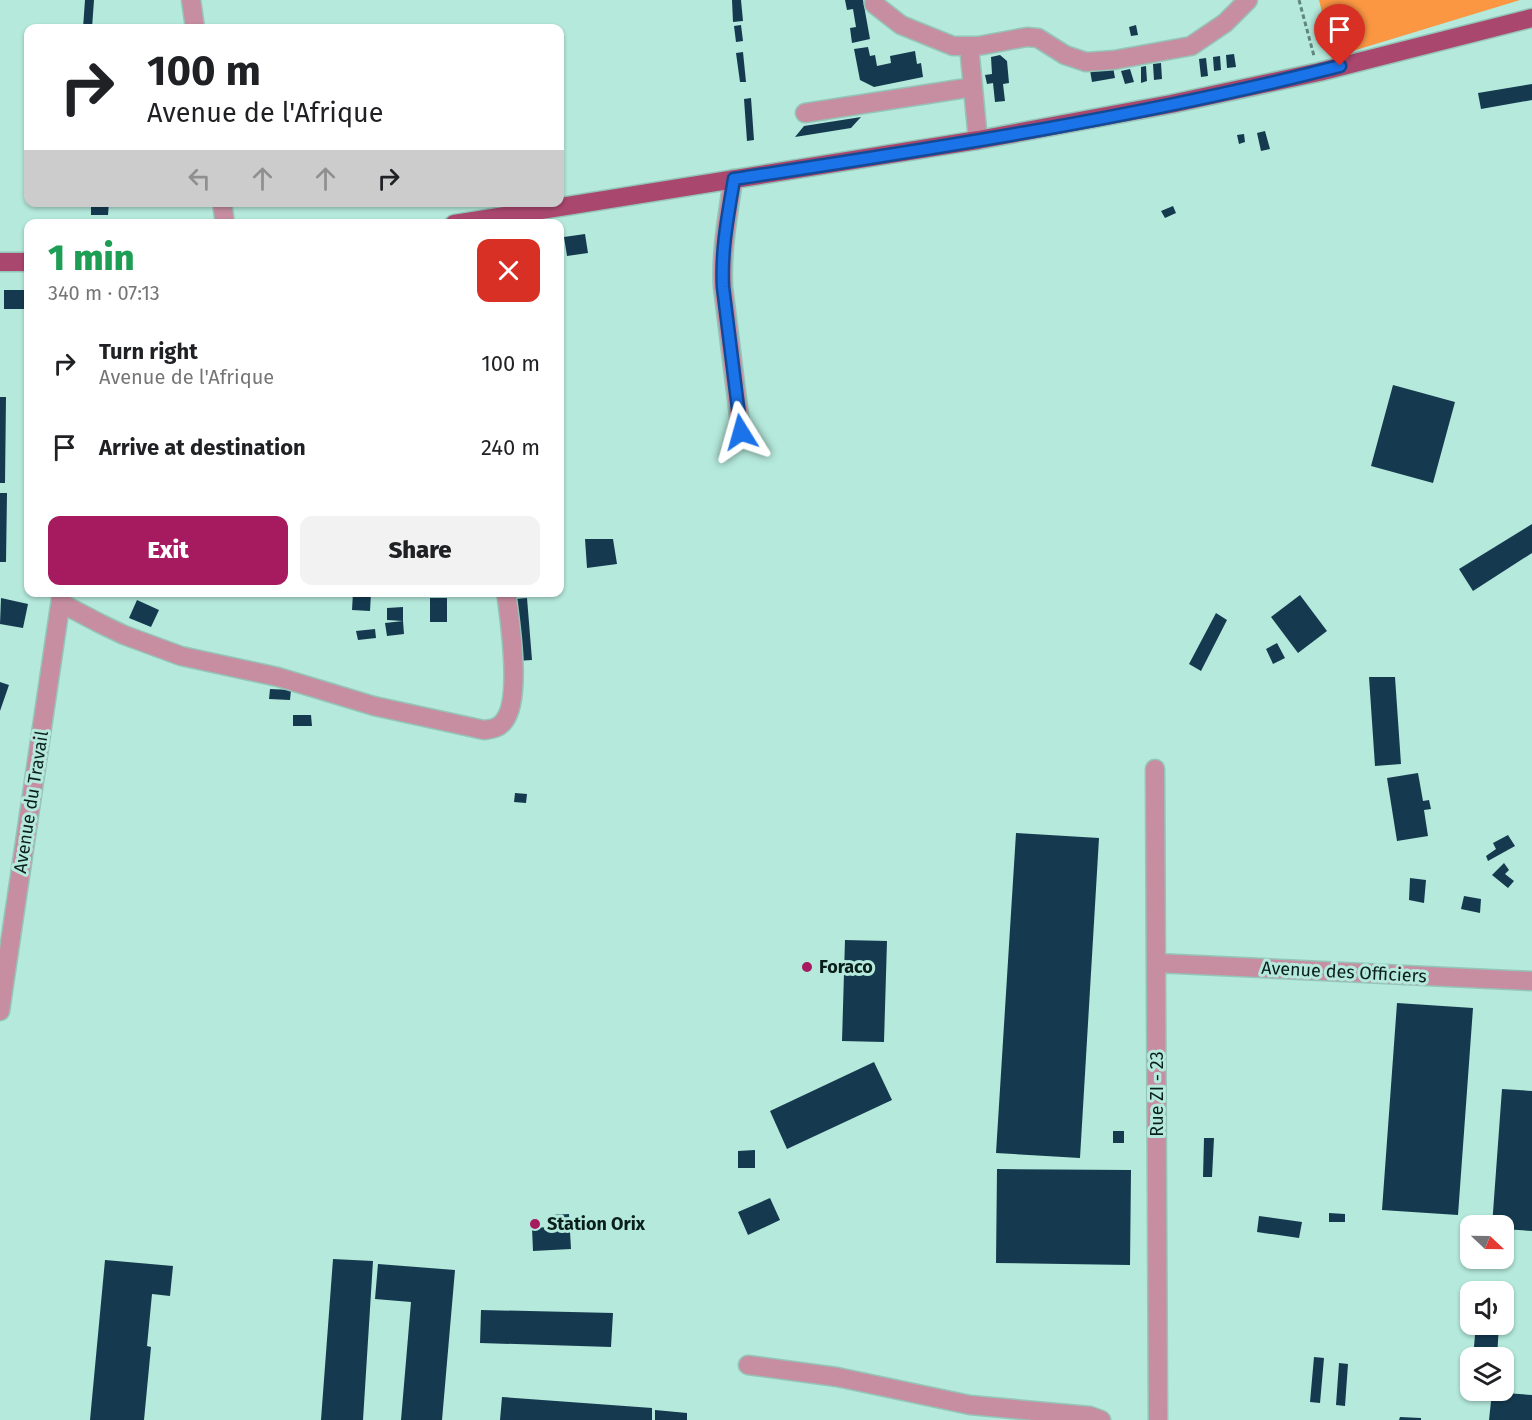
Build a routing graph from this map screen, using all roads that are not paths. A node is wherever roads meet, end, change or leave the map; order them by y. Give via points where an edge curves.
1 (191, 0) edge
2 (1248, 0) edge
3 (874, 4) dead end
4 (1532, 18) edge
5 (194, 24) edge
6 (969, 46) junction
7 (973, 87) junction
8 (805, 113) dead end
9 (978, 141) junction
10 (734, 179) junction
11 (564, 206) edge
12 (556, 207) edge
13 (480, 219) edge
14 (0, 262) edge
15 (24, 262) edge
16 (741, 432) dead end
17 (507, 597) edge
18 (62, 598) edge
19 (1155, 769) dead end
20 (1156, 963) junction
21 (1532, 981) edge
22 (0, 1011) edge
23 (748, 1365) dead end
24 (1101, 1420) edge
25 (1158, 1420) edge

1 - 5 street
2 - 6 street via 1225,23 1191,46 1114,60 1086,62 1027,36
3 - 6 street via 901,25 953,46
4 - 9 main road via 1319,72
6 - 7 street
7 - 8 street
7 - 9 street
9 - 10 main road
10 - 11 main road
10 - 16 street via 722,263
12 - 13 main road
14 - 15 main road
17 - 18 street via 512,636 511,708 496,728 484,729 374,706 278,678 181,656 101,624
18 - 22 street, Avenue du Travail
19 - 20 street, Rue ZI - 23
20 - 21 street, Avenue des Officiers
20 - 25 street, Rue ZI - 23
23 - 24 street via 837,1377 970,1404

